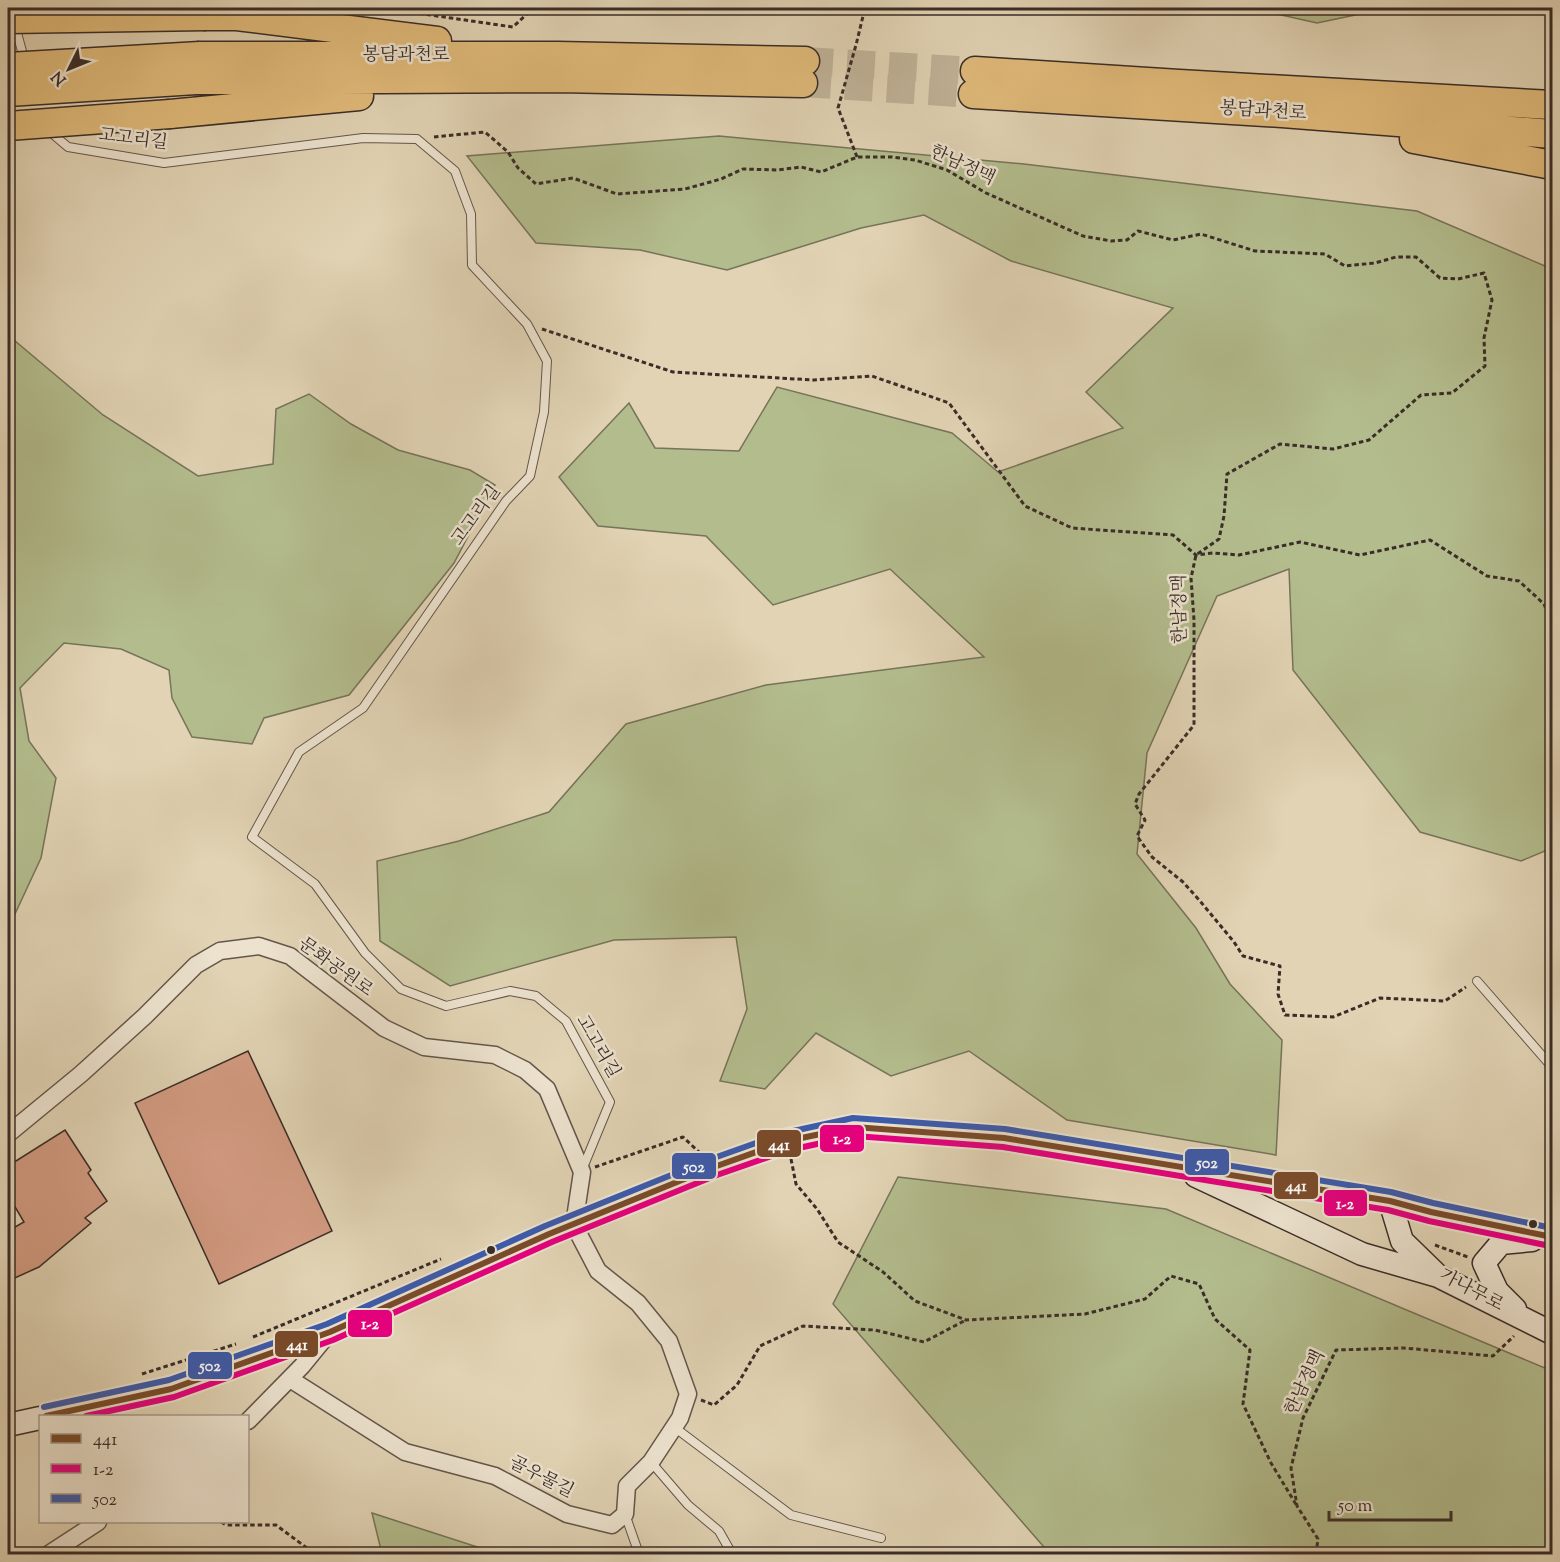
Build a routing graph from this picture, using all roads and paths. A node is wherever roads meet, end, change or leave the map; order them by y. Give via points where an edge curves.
1 (10, 8) edge
2 (382, 8) edge
3 (547, 8) edge
4 (865, 8) edge
5 (8, 19) edge
6 (559, 67) junction
7 (198, 68) junction
8 (18, 70) edge
9 (804, 72) tunnel mouth
10 (24, 90) edge
11 (1552, 105) edge
12 (1282, 114) junction
13 (42, 122) joint
14 (8, 126) edge
15 (8, 132) edge
16 (1552, 134) edge
17 (417, 139) junction
18 (857, 157) junction
19 (1552, 165) edge
20 (527, 324) junction
21 (1196, 555) junction
22 (1552, 624) edge
23 (1477, 981) joint
24 (1552, 1067) edge
25 (8, 1134) edge
26 (787, 1141) junction
27 (1170, 1164) junction
28 (714, 1167) junction
29 (582, 1172) junction
30 (1389, 1201) junction
31 (574, 1225) junction
32 (1552, 1238) edge
33 (441, 1259) dead end
34 (1438, 1276) junction
35 (966, 1320) junction
36 (1529, 1322) junction
37 (330, 1332) junction
38 (1552, 1333) edge
39 (247, 1340) dead end
40 (236, 1344) dead end
41 (138, 1376) dead end
42 (290, 1378) junction
43 (688, 1394) junction
44 (51, 1415) edge
45 (39, 1418) edge
46 (249, 1420) edge
47 (8, 1425) edge
48 (674, 1427) junction
49 (651, 1462) junction
50 (1297, 1506) junction
51 (626, 1514) junction
52 (95, 1523) edge
53 (224, 1523) edge
54 (881, 1538) dead end
55 (49, 1554) edge
56 (315, 1554) edge
57 (639, 1554) edge
58 (732, 1554) edge
59 (1316, 1554) edge

1 - 8 lane
2 - 3 path via 513,27 530,11
4 - 18 path via 838,108
5 - 6 highway, bridge via 237,16
6 - 7 highway, 봉담과천로
6 - 9 highway, 봉담과천로
6 - 14 highway, bridge via 170,114
7 - 8 highway, 봉담과천로, bridge
7 - 10 highway, 봉담과천로, bridge
11 - 12 highway, 봉담과천로 via 1179,84 974,82
12 - 16 highway, 봉담과천로
12 - 19 highway
13 - 15 street
13 - 17 lane, 고고리길 via 68,147 164,163 363,138
17 - 18 path, 한남정맥 via 485,132 536,184 573,178 616,194 686,189 743,169 801,167 821,172
17 - 20 lane, 고고리길 via 455,171 471,214 472,265
18 - 21 path, 한남정맥 via 915,160 947,170 986,193 1083,236 1127,240 1138,231 1173,240 1201,234 1256,251 1325,254 1345,266 1416,257 1440,278 1458,279 1484,273 1492,300 1484,338 1485,366 1452,393 1421,395 1369,440 1334,449 1280,444 1227,474 1219,539
20 - 21 path via 673,372 814,380 872,376 949,403 1025,506 1072,528 1173,535
20 - 29 lane, 고고리길 via 547,361 544,412 530,476 506,501 363,708 298,752 252,837 315,884 364,953 401,989 446,1006 510,991 536,996 566,1022 610,1102
21 - 22 path via 1239,555 1300,542 1360,555 1430,540 1487,576 1518,581 1544,604
21 - 23 path, 한남정맥 via 1191,578 1194,725 1139,794 1135,804 1145,820 1137,836 1143,846 1189,888 1243,956 1280,966 1278,994 1285,1015 1333,1017 1380,998 1445,1001
23 - 24 lane
25 - 29 street, 문화공원로 via 81,1074 196,965 220,951 259,946 290,956 384,1028 424,1047 495,1055 525,1070 548,1089
26 - 27 street via 854,1127 1004,1138
26 - 28 street
26 - 35 path via 796,1184 838,1242 883,1272 915,1300
27 - 30 street
27 - 34 street via 1362,1254
28 - 29 path via 683,1137
28 - 31 street
29 - 31 street
30 - 32 street
30 - 34 street, 가나무로 via 1402,1241
31 - 37 street
31 - 43 street via 598,1271 638,1303 669,1341
32 - 36 street via 1501,1243 1484,1263 1497,1291
33 - 39 path
34 - 36 street, 가나무로
35 - 43 path via 924,1342 875,1329 803,1326 760,1346 737,1385 714,1405
35 - 50 path via 1085,1314 1145,1299 1171,1276 1199,1284 1215,1318 1250,1350 1243,1404
36 - 38 street, 가나무로
36 - 50 path, 한남정맥 via 1493,1356 1404,1348 1336,1350 1303,1418 1291,1468
37 - 42 street
37 - 44 street via 171,1389
40 - 41 path
42 - 46 street
42 - 51 street, 골우물길 via 405,1452 495,1476 567,1514 612,1524
43 - 48 street
45 - 47 street
48 - 49 street
48 - 54 lane via 791,1515
49 - 51 street via 627,1486
49 - 58 lane via 688,1505 719,1531
50 - 59 path, 한남정맥 via 1318,1539
51 - 57 lane
52 - 55 street
53 - 56 path via 276,1525

